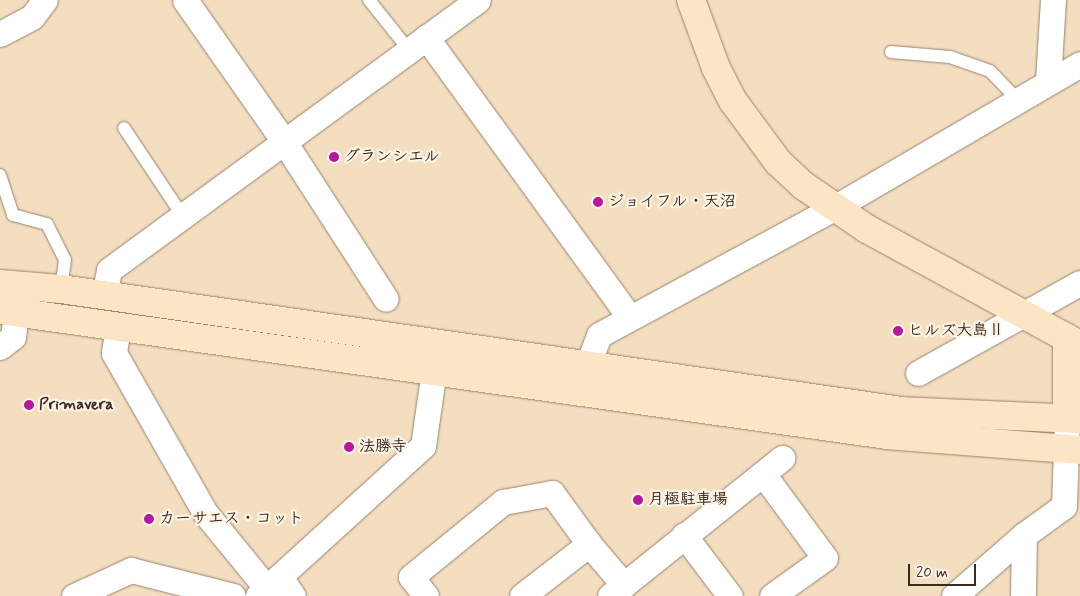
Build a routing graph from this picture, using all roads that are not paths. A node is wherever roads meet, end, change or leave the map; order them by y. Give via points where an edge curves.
1 (46, 0) edge
2 (185, 0) edge
3 (369, 0) edge
4 (478, 0) edge
5 (691, 0) edge
6 (1053, 0) edge
7 (0, 34) edge
8 (418, 43) junction
9 (891, 52) dead end
10 (1080, 64) edge
11 (1048, 81) junction
12 (1017, 99) junction
13 (124, 128) dead end
14 (283, 140) junction
15 (0, 175) edge
16 (834, 208) junction
17 (182, 215) junction
18 (1080, 283) edge
19 (0, 284) edge
20 (61, 289) junction
21 (104, 296) junction
22 (386, 299) dead end
23 (8, 312) edge
24 (1024, 314) junction
25 (630, 318) junction
26 (118, 327) junction
27 (1073, 342) edge
28 (0, 348) edge
29 (588, 364) junction
30 (434, 370) junction
31 (918, 373) dead end
32 (1074, 419) edge
33 (1073, 449) edge
34 (782, 458) dead end
35 (764, 474) junction
36 (684, 535) junction
37 (1024, 535) junction
38 (589, 544) junction
39 (275, 590) edge
40 (617, 591) edge
41 (74, 596) edge
42 (233, 596) edge
43 (426, 596) edge
44 (522, 596) edge
45 (730, 596) edge
46 (772, 596) edge
47 (954, 596) edge
48 (1023, 596) edge

1 - 7 street via 32,16
2 - 14 street
3 - 8 lane
4 - 8 street
5 - 16 street via 716,68 753,131 778,162
6 - 11 street
8 - 14 street
8 - 25 street
9 - 12 lane via 950,57 990,71
10 - 11 street
11 - 12 street
12 - 16 street
13 - 17 lane
14 - 17 street
14 - 22 street
15 - 20 lane via 13,214 47,224 65,260
16 - 24 street
16 - 25 street
17 - 21 street via 109,270
18 - 24 street
19 - 20 street
20 - 21 street
21 - 29 street
23 - 26 street
23 - 28 street via 13,338
24 - 27 street
24 - 31 street
25 - 29 street via 599,335
26 - 30 street
26 - 39 street via 114,353 206,514
27 - 32 street
29 - 32 street via 901,411
30 - 33 street via 878,434
30 - 39 street via 423,446
32 - 33 street
33 - 37 street via 1064,506
34 - 35 street
35 - 36 street
35 - 46 street via 825,558
36 - 40 street
36 - 45 street
37 - 47 street
37 - 48 street
38 - 40 street
38 - 43 street via 552,493 503,502 411,577
38 - 44 street
41 - 42 street via 132,570

